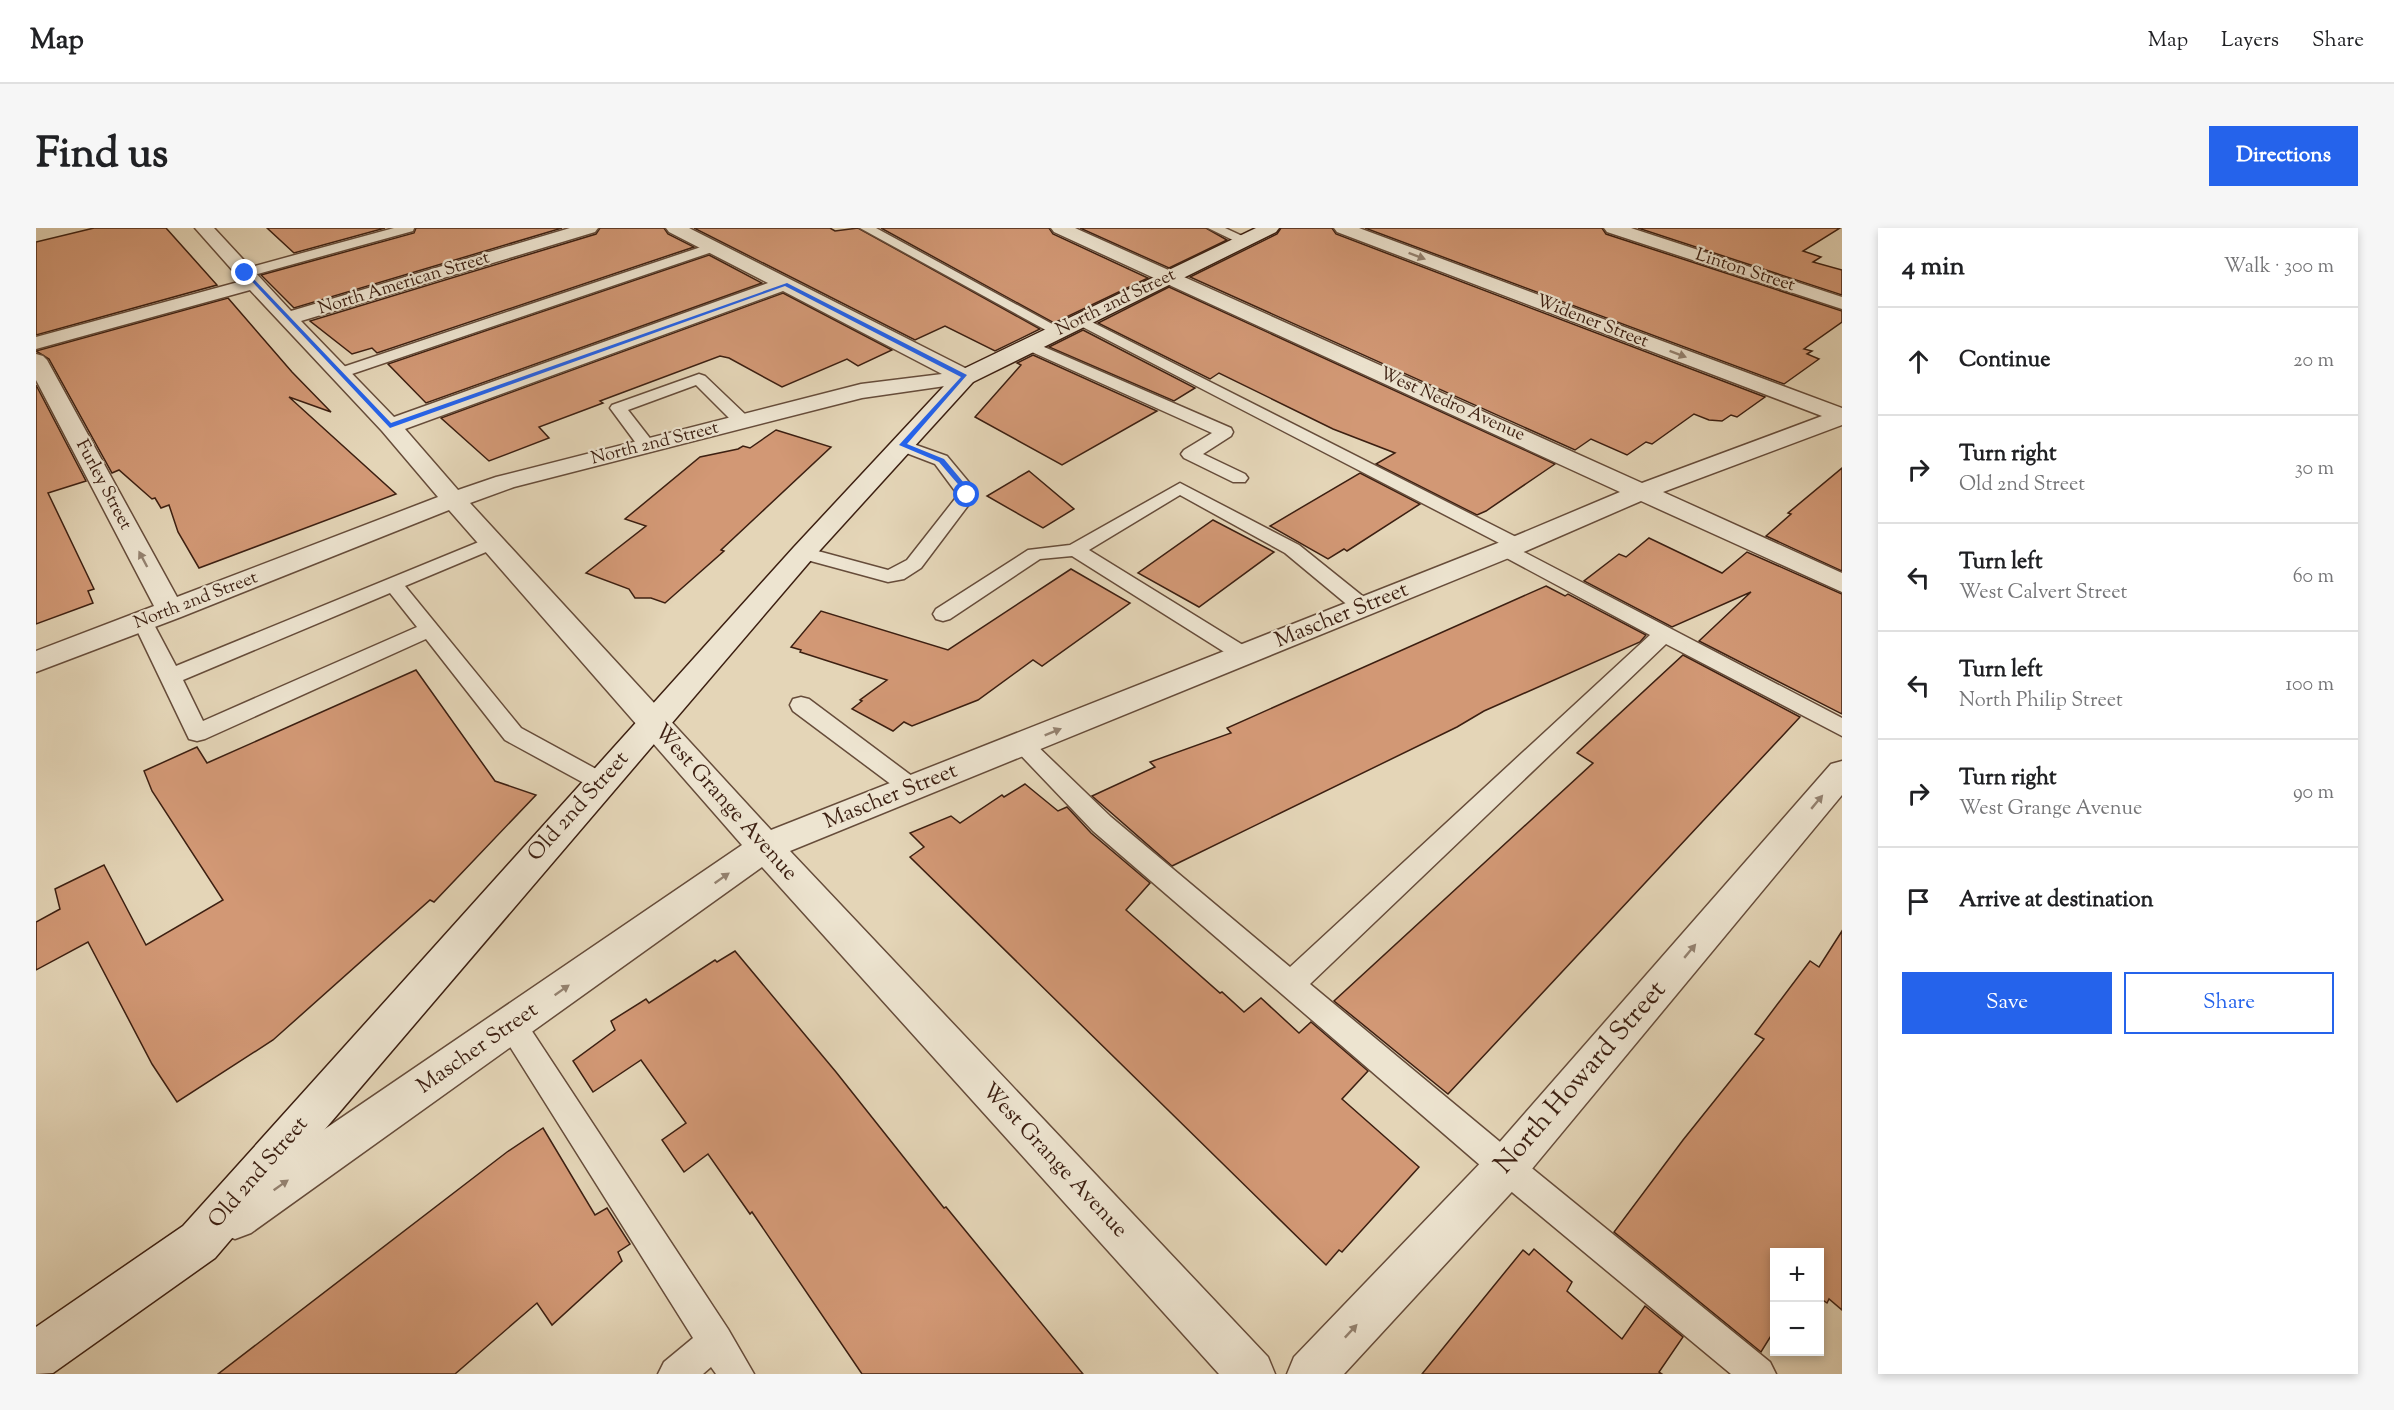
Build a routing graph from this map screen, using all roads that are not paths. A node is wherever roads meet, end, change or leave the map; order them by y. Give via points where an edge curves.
1 (204, 228) edge
2 (408, 228) edge
3 (589, 228) edge
4 (675, 228) edge
5 (866, 228) edge
6 (1060, 228) edge
7 (1214, 228) edge
8 (1270, 228) edge
9 (1342, 228) edge
10 (1613, 228) edge
11 (1244, 240) junction
12 (713, 247) junction
13 (249, 278) junction
14 (1170, 278) junction
15 (785, 284) junction
16 (1842, 303) edge
17 (287, 319) junction
18 (1080, 320) junction
19 (1058, 331) junction
20 (36, 343) edge
21 (1028, 345) junction
22 (36, 360) edge
23 (340, 373) junction
24 (965, 377) junction
25 (1842, 417) edge
26 (742, 421) junction
27 (390, 426) junction
28 (902, 445) junction
29 (647, 446) junction
30 (1239, 478) dead end
31 (1643, 491) junction
32 (453, 500) junction
33 (491, 543) junction
34 (1511, 548) junction
35 (1075, 550) junction
36 (803, 553) junction
37 (1842, 583) edge
38 (393, 584) junction
39 (1363, 607) junction
40 (171, 611) junction
41 (943, 614) dead end
42 (142, 621) junction
43 (429, 630) junction
44 (1664, 634) junction
45 (1244, 655) junction
46 (36, 662) edge
47 (171, 677) junction
48 (801, 705) dead end
49 (654, 724) junction
50 (1842, 728) edge
51 (1021, 744) junction
52 (1842, 773) edge
53 (601, 782) junction
54 (912, 788) junction
55 (765, 847) junction
56 (1291, 984) junction
57 (512, 1025) junction
58 (1506, 1167) junction
59 (199, 1242) junction
60 (716, 1341) junction
61 (36, 1356) edge
62 (676, 1374) edge
63 (736, 1374) edge
64 (1251, 1374) edge
65 (1311, 1374) edge
66 (1758, 1374) edge

1 - 13 street, West Grange Avenue
2 - 13 lane
3 - 17 street, North American Street
4 - 12 street
5 - 19 lane
6 - 14 street, West Nedro Avenue
7 - 11 lane
8 - 11 street, North 2nd Street
9 -> 25 street, Widener Street
10 - 16 street, Linton Street
11 - 14 street, North 2nd Street
12 - 15 street
12 - 23 lane
13 - 17 street, West Grange Avenue
13 - 20 street
14 - 18 street, North 2nd Street
14 - 31 street, West Nedro Avenue
15 - 24 street
15 - 27 street
17 - 23 street, West Grange Avenue
18 - 19 street, North 2nd Street
18 - 34 lane
19 - 21 street, North 2nd Street
21 - 24 street, North 2nd Street
21 - 30 lane via 1225,432 1190,454
40 -> 22 street, Furley Street
23 - 27 street, West Grange Avenue
24 - 26 street, North 2nd Street via 861,391
24 - 28 street, Old 2nd Street
25 - 31 street, Mascher Street
26 - 29 street, North 2nd Street
26 - 29 lane via 699,379 618,408
27 - 32 street, West Grange Avenue
28 - 36 street, Old 2nd Street
28 - 36 lane via 941,460 967,495 914,564 888,576
29 - 32 street, North 2nd Street via 505,482
31 - 34 street, Mascher Street
31 - 37 street, West Nedro Avenue
32 - 33 street, West Grange Avenue
32 - 40 street, North 2nd Street
33 - 38 lane
33 - 49 street, West Grange Avenue
34 - 39 street, Mascher Street
34 - 44 lane
35 - 39 lane via 1180,488 1292,549
35 - 41 lane via 1035,554
35 - 45 lane
36 - 49 street, Old 2nd Street
38 - 43 lane
38 - 47 lane
39 - 45 street, Mascher Street
40 - 42 street, North 2nd Street
42 - 46 street, North 2nd Street
42 - 47 lane
43 - 47 lane via 196,732
43 - 53 lane via 513,734
44 - 50 lane
44 - 56 lane
51 -> 45 street, Mascher Street
48 - 54 lane
49 - 53 street, Old 2nd Street
49 - 55 street, West Grange Avenue
51 - 54 street, Mascher Street
51 - 56 lane via 1102,824
58 -> 52 street, North Howard Street
53 - 59 street, Old 2nd Street
54 - 55 street, Mascher Street
57 -> 55 street, Mascher Street
55 - 64 street, West Grange Avenue
56 - 58 lane
59 -> 57 street, Mascher Street
57 - 60 lane
65 -> 58 street, North Howard Street
58 - 66 lane
59 - 61 street, Mascher Street
60 - 62 lane
60 - 63 lane

